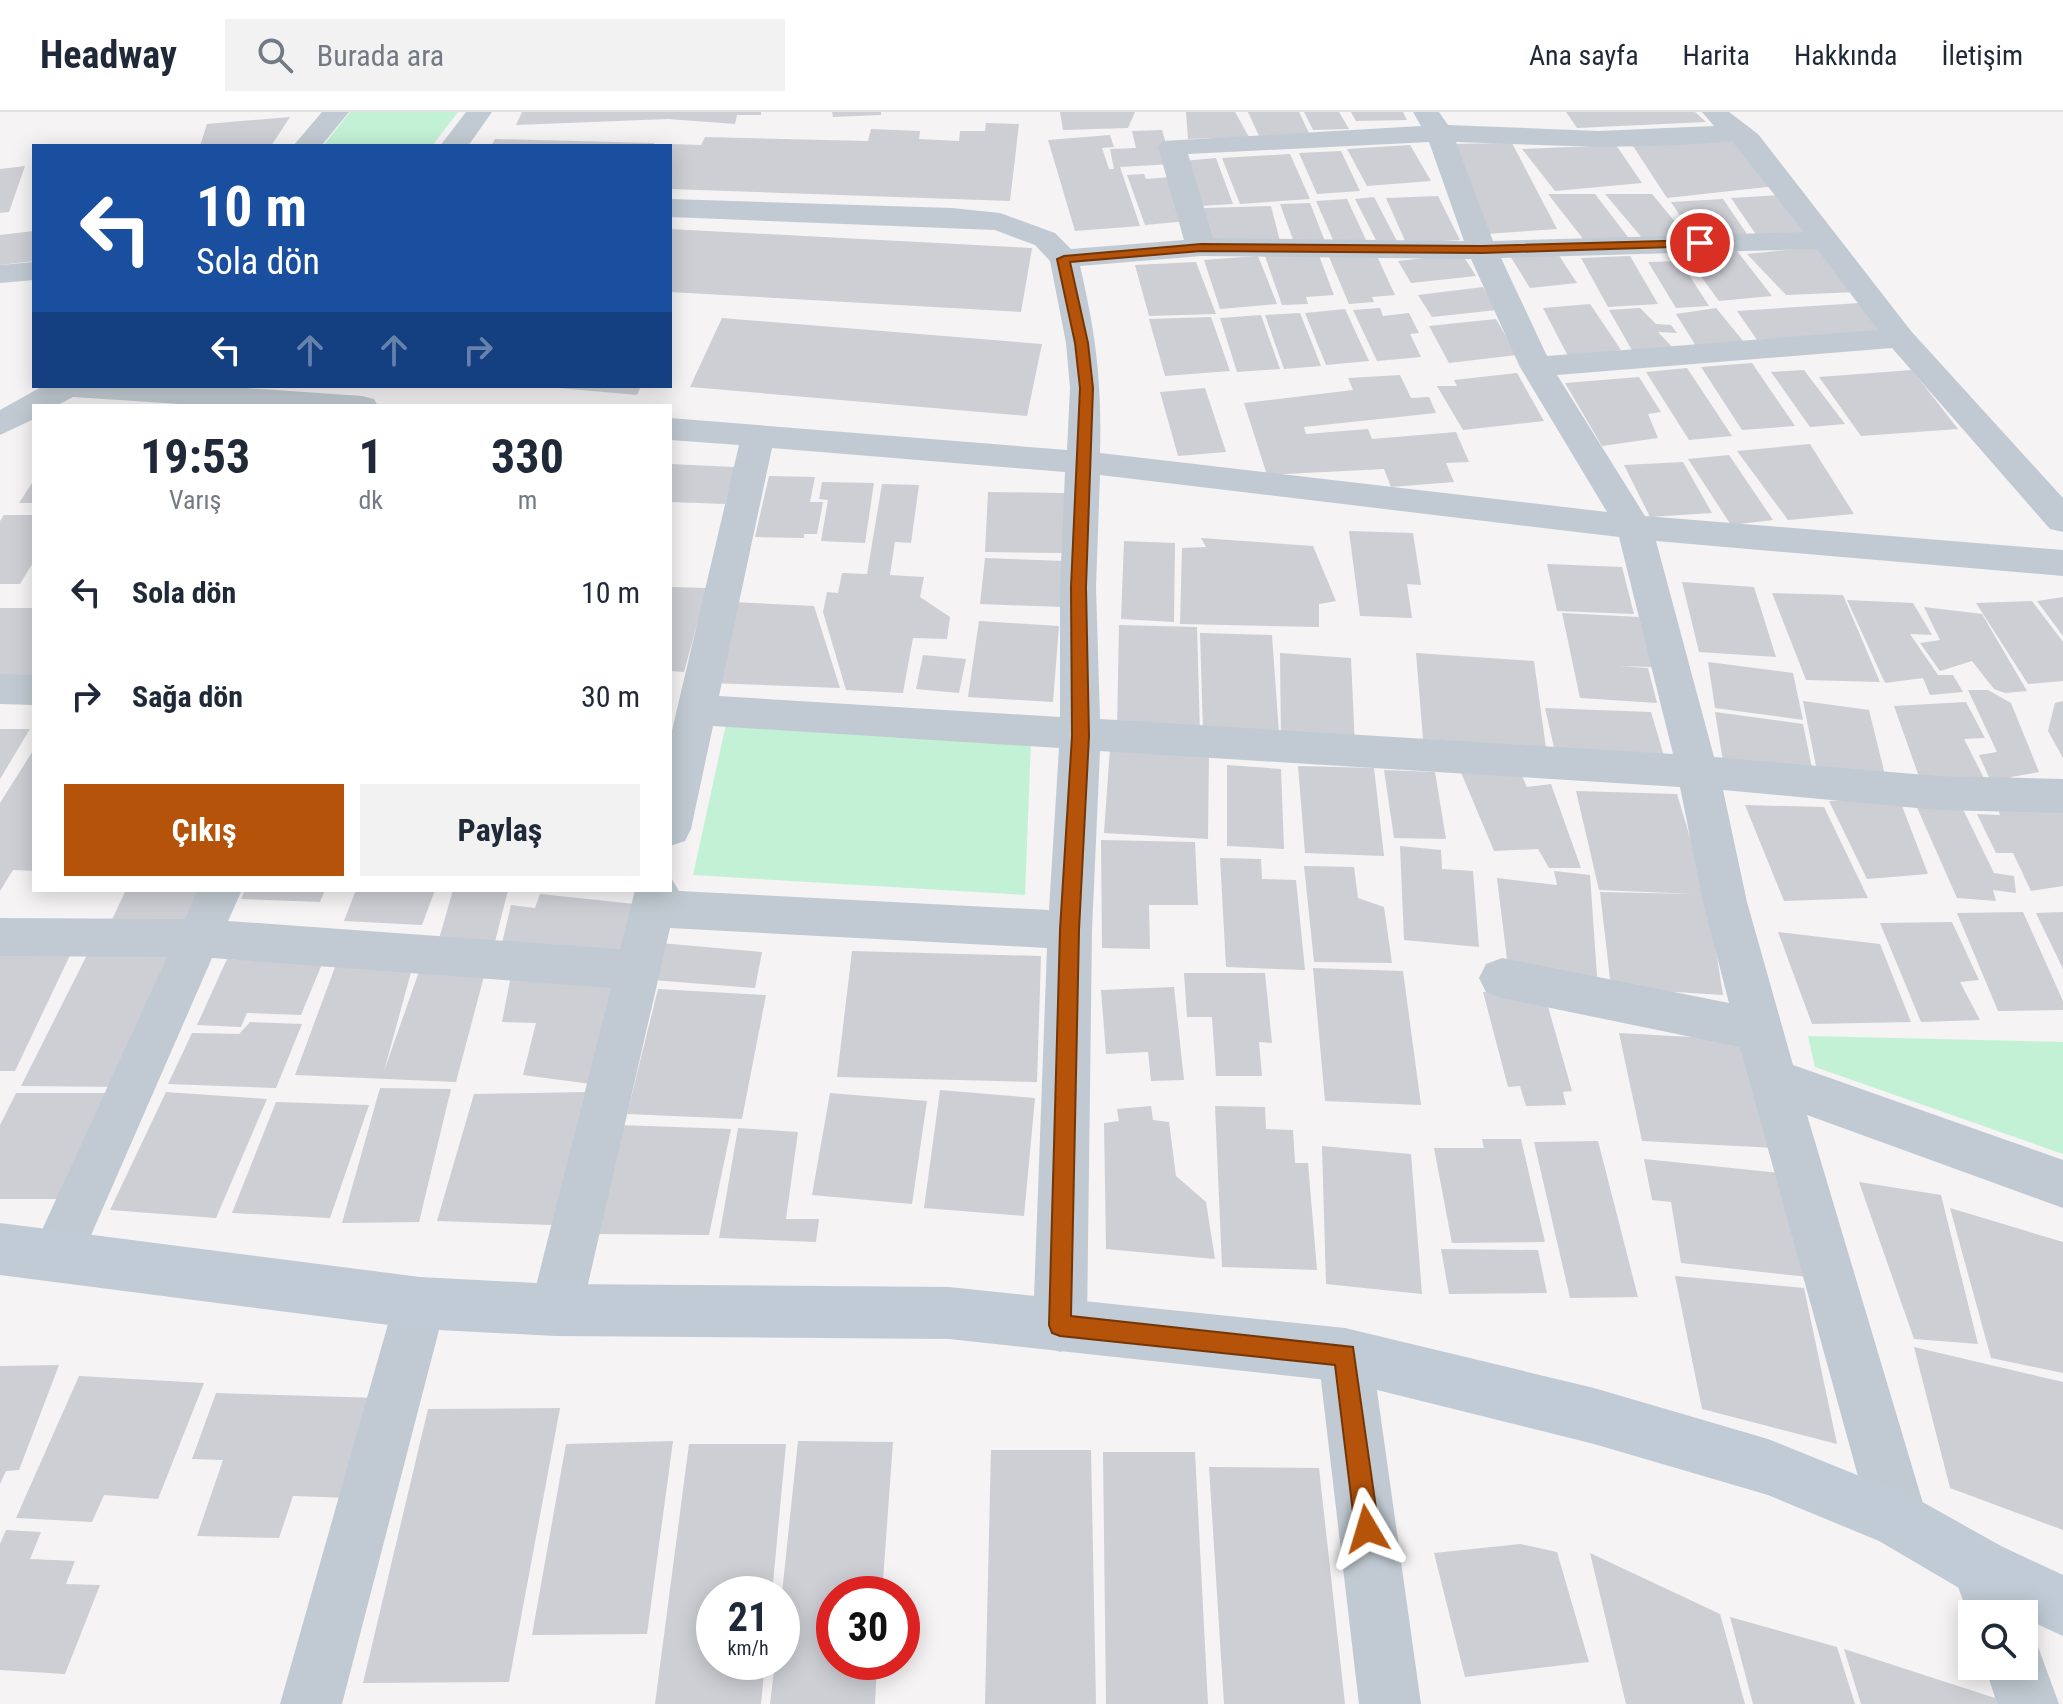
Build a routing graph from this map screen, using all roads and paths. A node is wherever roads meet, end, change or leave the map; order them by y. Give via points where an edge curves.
1 (336, 112) edge
2 (479, 112) edge
3 (1712, 112) edge
4 (1432, 122) edge
5 (1738, 132) junction
6 (309, 144) edge
7 (455, 144) edge
8 (672, 208) edge
9 (1825, 240) junction
10 (1201, 247) junction
11 (1482, 250) junction
12 (1064, 259) junction
13 (32, 271) edge
14 (0, 274) edge
15 (1900, 338) junction
16 (1536, 367) junction
17 (63, 388) edge
18 (126, 388) edge
19 (274, 393) edge
20 (35, 404) edge
21 (348, 404) edge
22 (32, 406) edge
23 (0, 424) edge
24 (672, 429) edge
25 (758, 436) junction
26 (1083, 462) junction
27 (2063, 520) edge
28 (1634, 527) junction
29 (2063, 563) edge
30 (0, 689) edge
31 (32, 690) edge
32 (696, 710) junction
33 (1080, 736) junction
34 (1698, 772) junction
35 (2063, 796) edge
36 (672, 820) edge
37 (219, 892) edge
38 (655, 899) edge
39 (1070, 930) junction
40 (0, 937) edge
41 (197, 938) junction
42 (640, 970) junction
43 (1502, 978) dead end
44 (1759, 1030) junction
45 (1773, 1080) junction
46 (2063, 1184) edge
47 (0, 1249) edge
48 (57, 1254) junction
49 (420, 1303) junction
50 (556, 1310) junction
51 (1060, 1325) junction
52 (1345, 1355) junction
53 (1899, 1520) junction
54 (1988, 1591) edge
55 (2063, 1606) edge
56 (2020, 1680) edge
57 (311, 1704) edge
58 (1390, 1704) edge
59 (2028, 1704) edge

1 - 6 street
2 - 7 street
3 - 5 street
4 - 5 street via 1598,139
4 - 10 street via 1172,147
4 - 11 street
5 - 9 street
8 - 12 street via 1000,222 1045,239
9 - 11 street
9 - 15 street
10 - 11 street
10 - 12 street
11 - 16 street
12 - 26 street via 1082,343
13 - 14 street
15 - 16 street
15 - 27 street
16 - 28 street
17 - 20 street
18 - 19 street
19 - 21 street
22 - 23 street
24 - 25 street
25 - 26 street
25 - 32 street
26 - 28 street
26 - 33 street
28 - 29 street
28 - 34 street
30 - 31 street
32 - 33 street
32 - 36 street
33 - 34 street
33 - 39 street
34 - 35 street via 1938,793
34 - 44 street
37 - 41 street
38 - 39 street
38 - 42 street
39 - 51 street
40 - 41 street
41 - 42 street
41 - 48 street
42 - 50 street
43 - 44 street
44 - 45 street
45 - 46 street
45 - 53 street
47 - 48 street
48 - 49 street
49 - 50 street
49 - 57 street
50 - 51 street via 949,1313
51 - 52 street
52 - 53 street via 1594,1416 1768,1467
52 - 58 street
53 - 54 street
54 - 55 street
56 - 59 street

